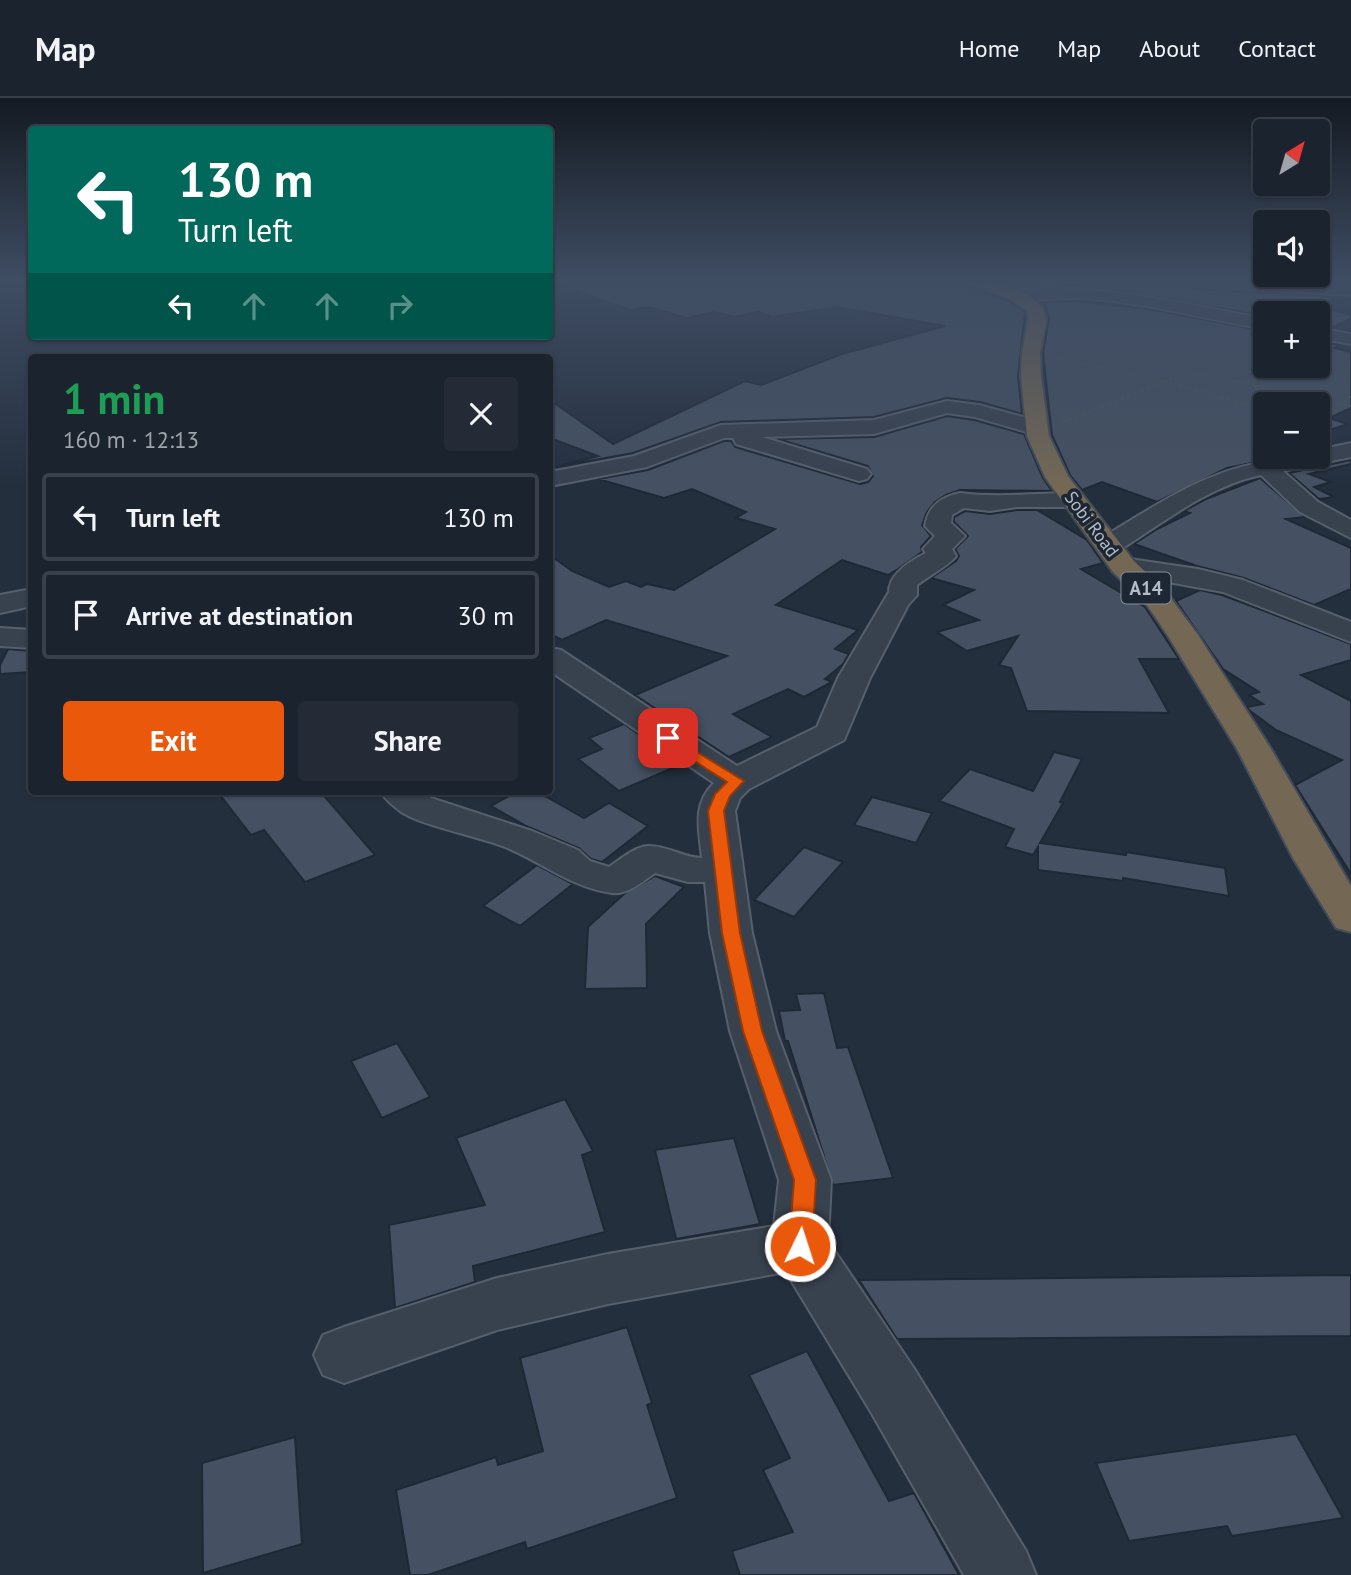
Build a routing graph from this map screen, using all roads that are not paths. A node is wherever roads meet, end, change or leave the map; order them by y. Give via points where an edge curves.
1 (1033, 349) edge
2 (1037, 428) junction
3 (721, 432) junction
4 (1351, 450) edge
5 (1330, 454) edge
6 (1256, 469) edge
7 (1267, 469) edge
8 (859, 474) dead end
9 (553, 478) edge
10 (1073, 500) junction
11 (1351, 530) edge
12 (1116, 556) junction
13 (28, 598) edge
14 (0, 604) edge
15 (1351, 633) edge
16 (0, 637) edge
17 (28, 639) edge
18 (553, 659) edge
19 (736, 781) junction
20 (403, 795) edge
21 (723, 870) junction
22 (1351, 918) edge
23 (800, 1246) junction
24 (344, 1355) dead end
25 (1002, 1575) edge

1 - 2 highway, Sobi Road / A14
2 - 3 street via 948,407 874,427
2 - 10 highway, Sobi Road / A14 via 1057,477
3 - 8 street
3 - 9 street via 639,462
4 - 5 street
6 - 12 street via 1200,489
7 - 11 street via 1309,507
10 - 12 highway, Sobi Road / A14
10 - 19 street via 960,500 940,512 938,526 952,536 936,549 943,556 904,582 903,595 854,678 832,733
12 - 15 street via 1233,586
12 - 22 highway, Sobi Road / A14 via 1183,635
13 - 14 street
16 - 17 street
18 - 19 street
19 - 21 street via 723,794 716,811
20 - 21 street via 418,806 518,839 564,859 576,870 615,881 650,858 688,870
21 - 23 street via 752,1031 805,1180
23 - 24 street via 608,1279 496,1304
23 - 25 street

